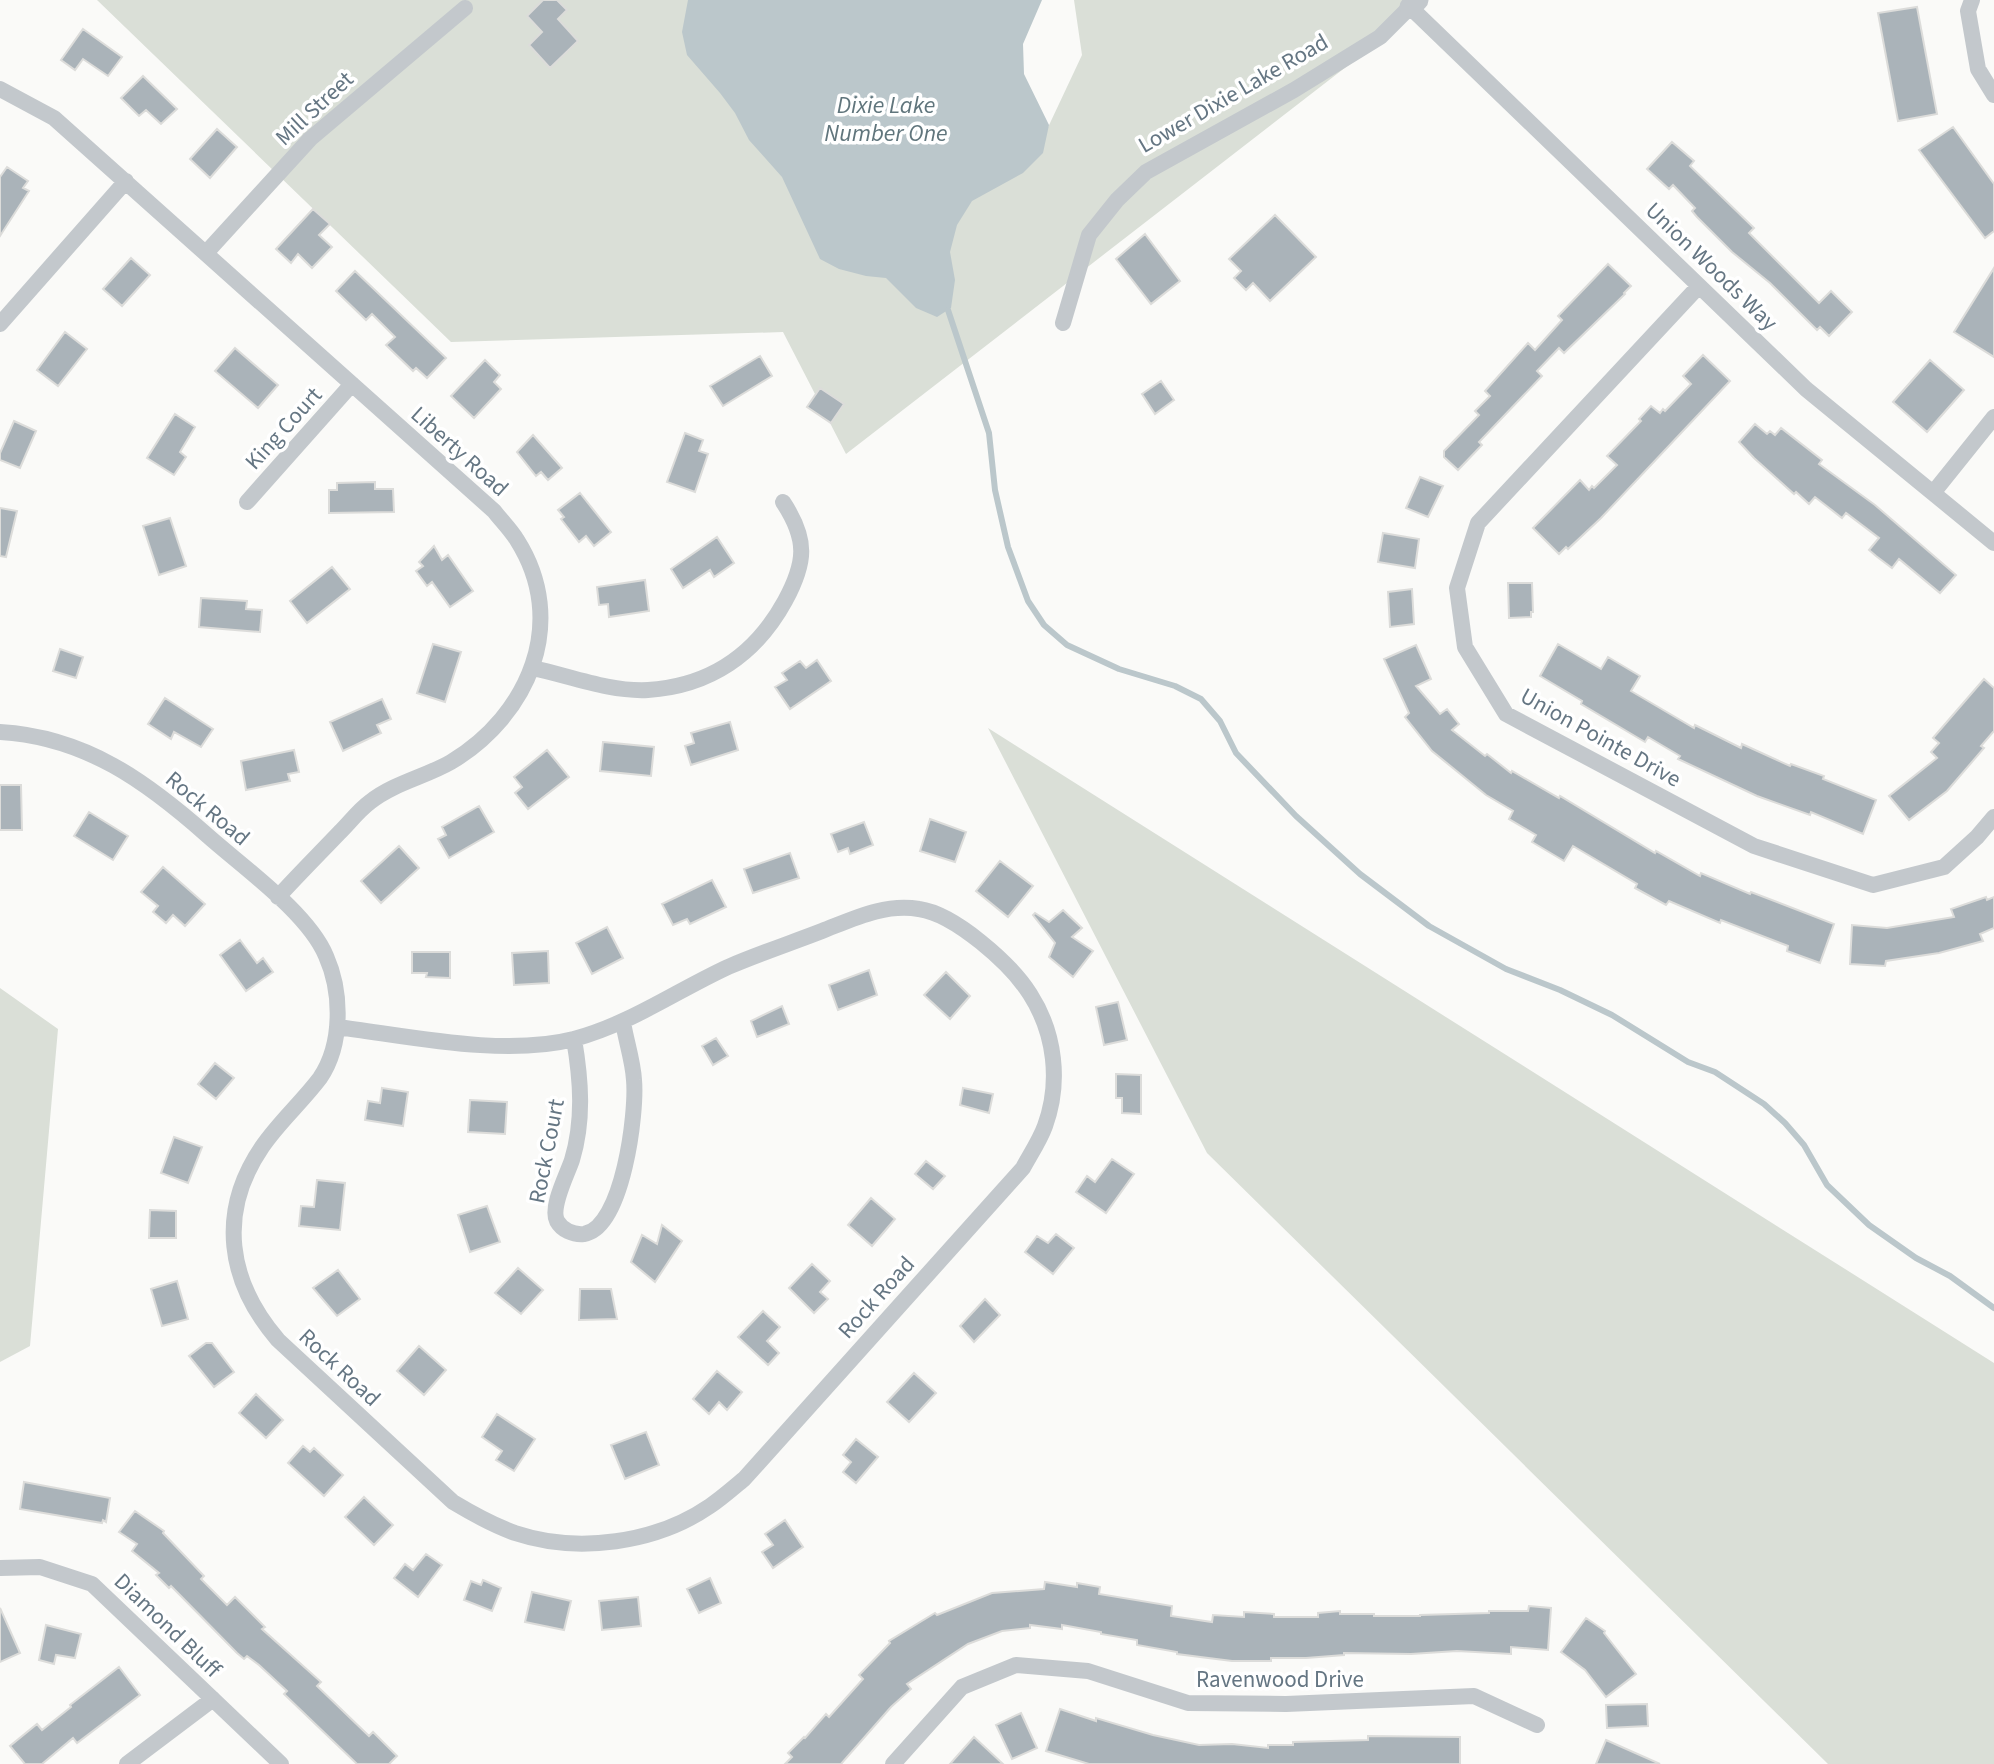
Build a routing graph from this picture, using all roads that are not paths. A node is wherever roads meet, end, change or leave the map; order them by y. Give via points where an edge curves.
1 (1972, 0) edge
2 (1414, 4) edge
3 (465, 8) dead end
4 (0, 89) edge
5 (1994, 94) edge
6 (126, 181) junction
7 (206, 253) junction
8 (1699, 286) junction
9 (1063, 323) dead end
10 (0, 324) edge
11 (352, 384) junction
12 (1994, 417) edge
13 (1933, 493) junction
14 (247, 502) dead end
15 (783, 502) dead end
16 (1994, 543) edge
17 (533, 667) junction
18 (0, 732) edge
19 (1994, 817) edge
20 (278, 897) junction
21 (623, 1022) junction
22 (337, 1027) junction
23 (574, 1039) junction
24 (0, 1568) edge
25 (213, 1699) junction
26 (1537, 1725) dead end
27 (127, 1764) edge
28 (281, 1764) edge
29 (893, 1764) edge

1 - 5 street via 1968,11 1978,69
2 - 8 street, Union Woods Way
2 - 9 street, Lower Dixie Lake Road via 1369,44 1146,172 1089,235
3 - 7 street, Mill Street via 310,139
4 - 6 street, Liberty Road via 54,118
6 - 7 street, Liberty Road
6 - 10 street
7 - 11 street, Liberty Road
8 - 13 street, Union Woods Way via 1806,388
8 - 19 street, Union Pointe Drive via 1478,523 1457,588 1465,647 1506,714 1754,846 1873,885 1944,867
11 - 14 street, King Court
11 - 17 street, Liberty Road via 494,511 517,539 531,567 540,603
12 - 13 street
13 - 16 street, Union Woods Way
15 - 17 street via 801,537 798,575 772,625 732,663 692,682 648,690 614,687
17 - 20 street, Liberty Road via 515,705 487,736 450,762 369,802
18 - 20 street, Rock Road via 51,741 132,775
20 - 22 street, Rock Road via 308,926 326,955 337,990
21 - 22 street, Rock Road via 727,968 864,915 889,908 918,909 965,928 1023,984 1047,1030 1054,1086 1045,1127 1023,1168 744,1479 710,1506 671,1526 630,1539 591,1543 517,1533 453,1502 278,1340 248,1299 234,1245 240,1189 261,1148 321,1076
21 - 23 street, Rock Road
21 - 23 street, Rock Court via 634,1079 632,1141 611,1204 599,1226 588,1234 566,1231 554,1210 580,1120
22 - 23 street, Rock Road via 495,1046
24 - 25 street, Diamond Bluff via 40,1567 92,1584
25 - 27 street
25 - 28 street, Diamond Bluff
26 - 29 street, Ravenwood Drive via 1474,1696 1188,1703 1088,1671 1016,1665 961,1688

